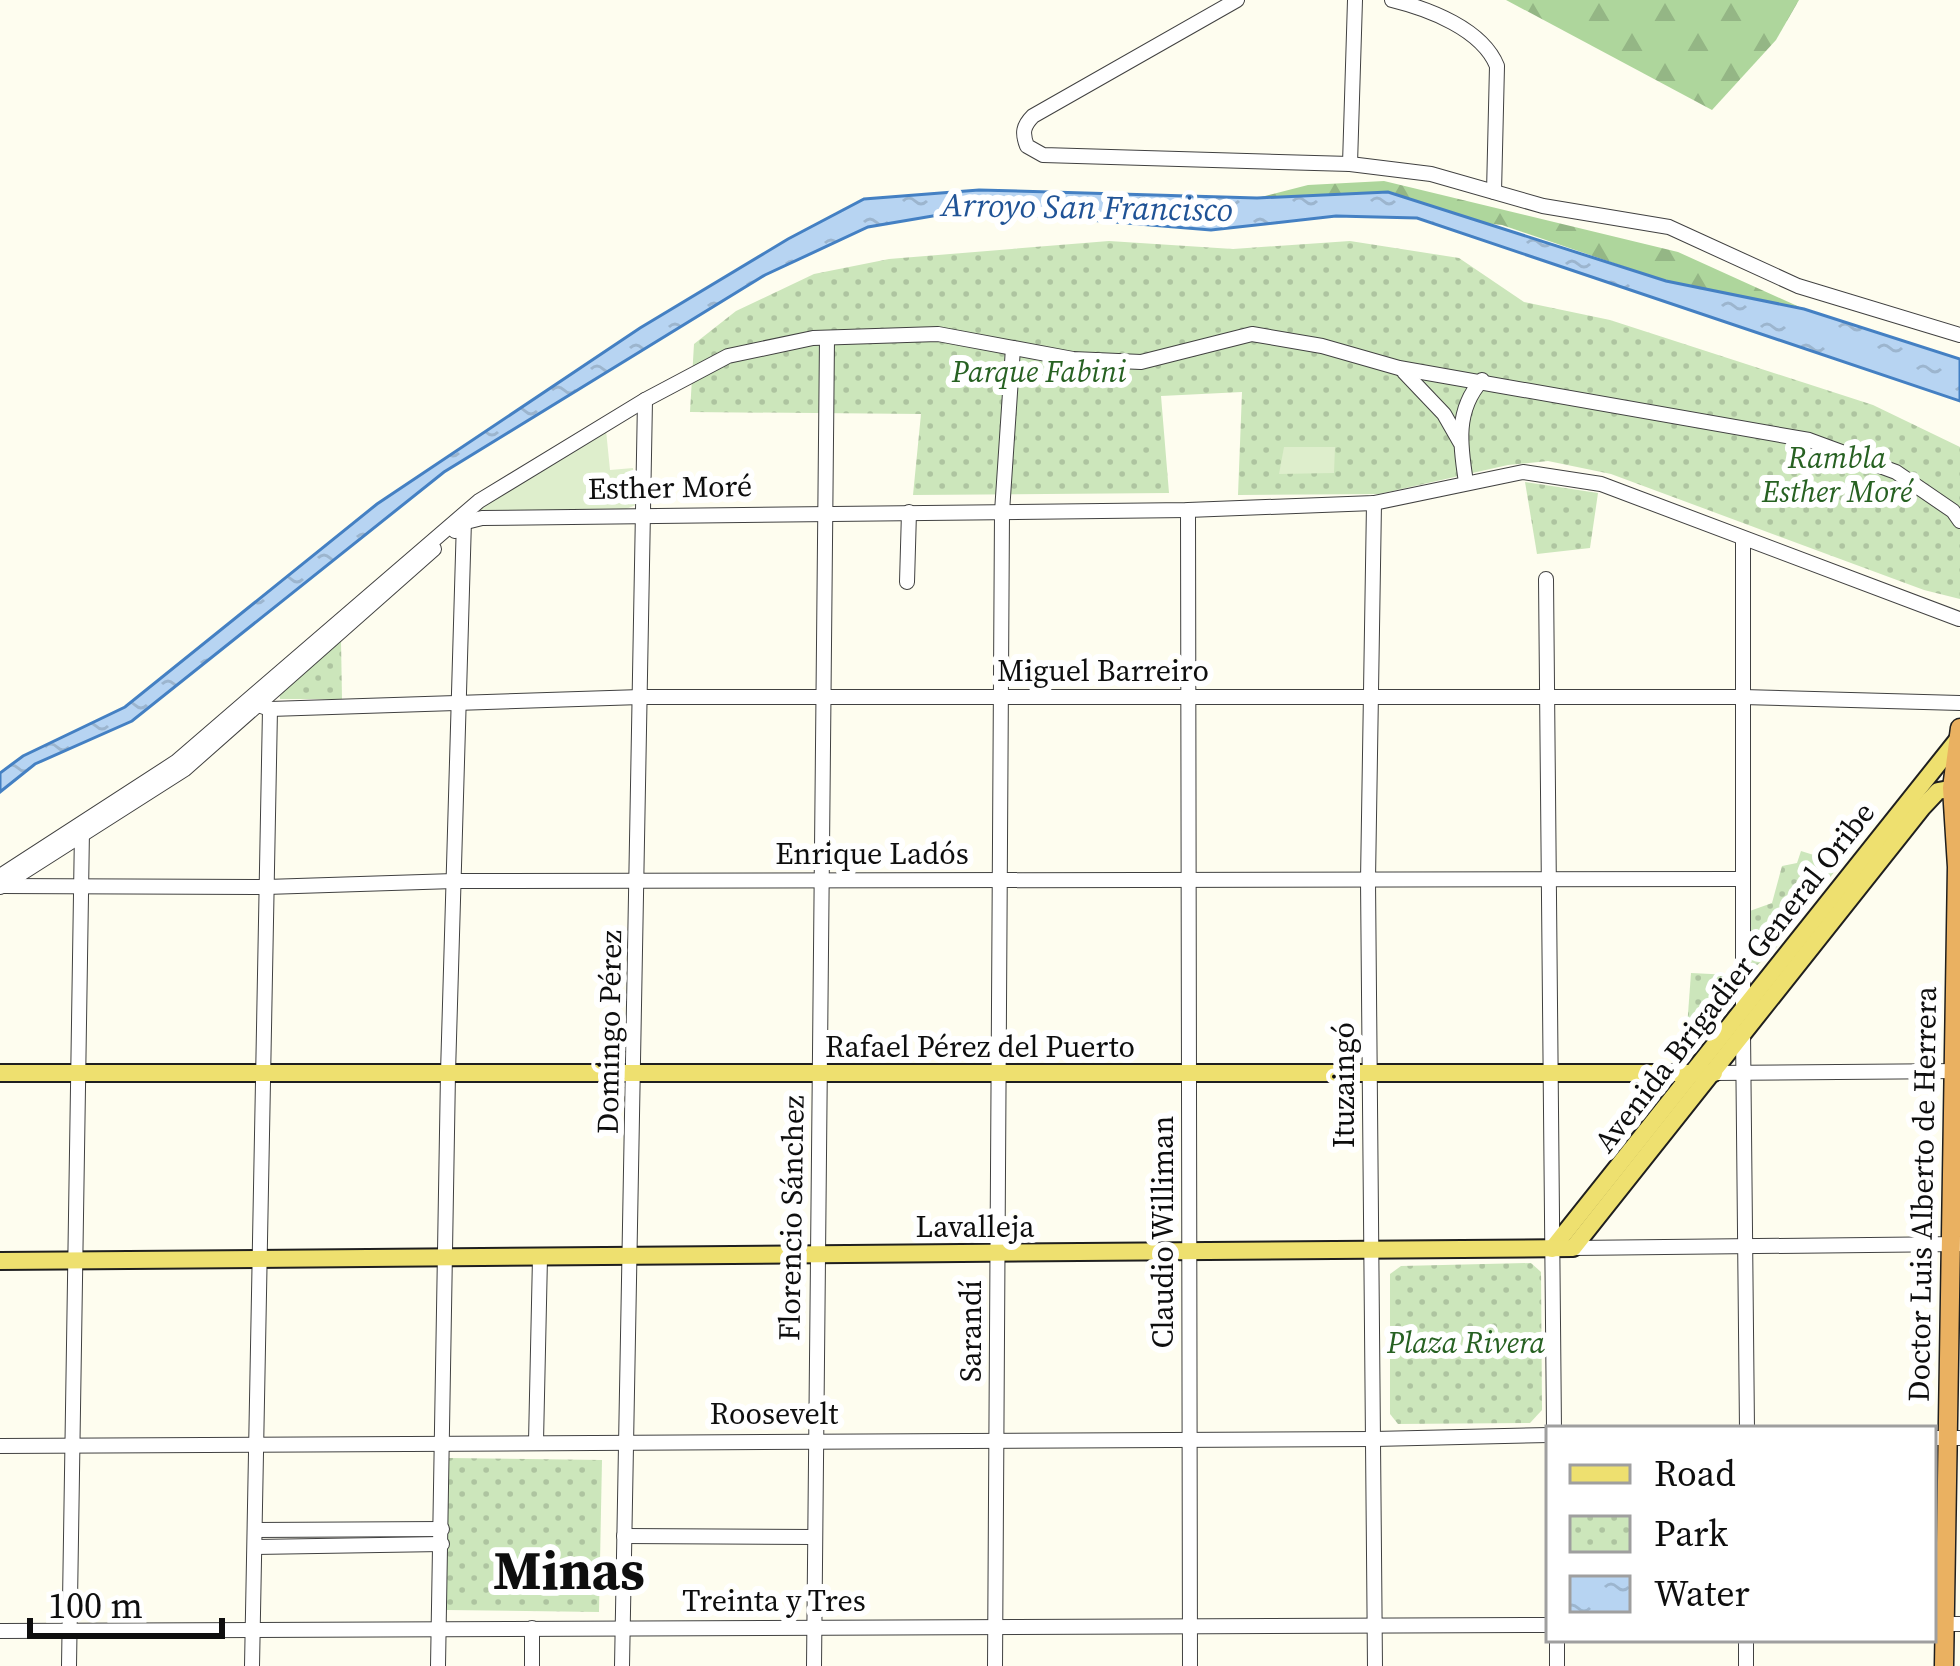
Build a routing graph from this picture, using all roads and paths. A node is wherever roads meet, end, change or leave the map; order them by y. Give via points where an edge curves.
1 (1237, 0) edge
2 (1355, 0) edge
3 (1392, 0) edge
4 (1350, 164) junction
5 (1494, 192) junction
6 (1960, 335) edge
7 (827, 338) junction
8 (1012, 348) junction
9 (1399, 368) junction
10 (1482, 380) junction
11 (645, 400) junction
12 (1460, 442) junction
13 (1466, 482) junction
14 (1374, 503) junction
15 (1188, 509) junction
16 (825, 512) junction
17 (909, 512) junction
18 (1002, 512) junction
19 (644, 514) junction
20 (463, 518) junction
21 (1960, 521) edge
22 (1743, 541) junction
23 (1546, 579) dead end
24 (907, 582) dead end
25 (1960, 618) edge
26 (1960, 628) edge
27 (641, 697) junction
28 (824, 697) junction
29 (1001, 697) junction
30 (1187, 697) junction
31 (1369, 697) junction
32 (1547, 697) junction
33 (1743, 697) junction
34 (460, 702) junction
35 (1960, 703) edge
36 (258, 705) junction
37 (1959, 733) edge
38 (1956, 787) edge
39 (82, 831) junction
40 (1889, 837) junction
41 (1959, 862) edge
42 (0, 876) edge
43 (821, 880) junction
44 (1000, 880) junction
45 (1188, 880) junction
46 (1369, 880) junction
47 (1548, 880) junction
48 (1743, 880) junction
49 (454, 881) junction
50 (638, 881) junction
51 (80, 886) junction
52 (266, 886) junction
53 (1, 887) edge
54 (1743, 1010) junction
55 (1743, 1035) junction
56 (1370, 1071) junction
57 (1957, 1071) edge
58 (262, 1072) junction
59 (819, 1072) junction
60 (1190, 1072) junction
61 (1744, 1072) junction
62 (0, 1073) edge
63 (78, 1073) junction
64 (448, 1073) junction
65 (636, 1073) junction
66 (998, 1073) junction
67 (1550, 1073) junction
68 (1694, 1073) junction
69 (1714, 1073) junction
70 (1956, 1244) edge
71 (1747, 1246) junction
72 (1552, 1249) junction
73 (1574, 1249) junction
74 (1371, 1251) junction
75 (1190, 1252) junction
76 (997, 1253) junction
77 (818, 1255) junction
78 (631, 1256) junction
79 (540, 1257) junction
80 (446, 1258) junction
81 (259, 1259) junction
82 (75, 1261) junction
83 (0, 1262) edge
84 (1551, 1426) edge
85 (1747, 1426) edge
86 (1546, 1432) edge
87 (1947, 1438) edge
88 (996, 1439) junction
89 (1190, 1439) junction
90 (1374, 1439) junction
91 (816, 1440) junction
92 (627, 1441) junction
93 (256, 1442) junction
94 (536, 1442) junction
95 (442, 1444) junction
96 (73, 1445) junction
97 (0, 1446) edge
98 (255, 1530) junction
99 (442, 1536) junction
100 (625, 1536) junction
101 (815, 1537) junction
102 (255, 1547) junction
103 (1946, 1624) edge
104 (1546, 1625) edge
105 (1190, 1626) junction
106 (1374, 1626) junction
107 (814, 1627) junction
108 (995, 1627) junction
109 (439, 1628) junction
110 (532, 1628) junction
111 (622, 1628) junction
112 (253, 1629) junction
113 (70, 1630) junction
114 (0, 1631) edge
115 (69, 1666) edge
116 (252, 1666) edge
117 (438, 1666) edge
118 (532, 1666) edge
119 (622, 1666) edge
120 (814, 1666) edge
121 (995, 1666) edge
122 (1190, 1666) edge
123 (1375, 1666) edge
124 (1944, 1666) edge

1 - 4 street via 1033,116 1023,134 1027,146 1043,155
2 - 4 street
3 - 5 street via 1444,18 1491,51
4 - 5 street
5 - 6 street via 1669,227 1798,286
7 - 8 street, Esther Moré via 938,334
7 - 11 street, Esther Moré via 728,356
7 - 16 street, Florencio Sánchez
8 - 9 street, Esther Moré via 1141,362 1252,334
8 - 18 street, Sarandí
9 - 10 street, Esther Moré
9 - 12 street via 1431,397
10 - 12 street via 1468,395
10 - 21 street, Esther Moré via 1809,440 1896,472
11 - 19 street, Domingo Pérez
11 - 20 street, Esther Moré
12 - 13 street
13 - 14 street, Esther Moré
13 - 22 street, Esther Moré via 1523,472 1601,484
14 - 15 street, Esther Moré
14 - 31 street, Ituzaingó
15 - 18 street, Esther Moré
15 - 30 street, Claudio Williman
16 - 17 street, Esther Moré
16 - 19 street, Esther Moré
16 - 28 street, Florencio Sánchez
17 - 18 street, Esther Moré
17 - 24 street
18 - 29 street, Sarandí
19 - 20 street, Esther Moré
19 - 27 street, Domingo Pérez
20 - 34 street
20 - 36 street, Esther Moré
22 - 25 street, Esther Moré
22 - 33 street
23 - 32 street
25 - 26 street
27 - 28 street, Miguel Barreiro
27 - 34 street, Miguel Barreiro
27 - 50 street, Domingo Pérez
28 - 29 street, Miguel Barreiro
28 - 43 street, Florencio Sánchez
29 - 30 street, Miguel Barreiro
29 - 44 street, Sarandí
30 - 31 street, Miguel Barreiro
30 - 45 street, Claudio Williman
31 - 32 street, Miguel Barreiro
31 - 46 street, Ituzaingó
32 - 33 street, Miguel Barreiro
32 - 47 street
33 - 35 street, Miguel Barreiro
33 - 48 street
34 - 36 street, Miguel Barreiro
34 - 49 street
36 - 39 street, Esther Moré via 185,769
36 - 52 street
37 - 38 highway, Doctor Luis Alberto de Herrera
37 - 40 main road, Avenida Brigadier General Oribe
38 - 40 main road, Avenida Brigadier General Oribe via 1931,798
38 - 41 highway, Doctor Luis Alberto de Herrera
39 - 42 street, Esther Moré
39 - 51 street
39 - 53 street, Esther Moré
40 - 54 main road, Avenida Brigadier General Oribe
40 - 55 main road, Avenida Brigadier General Oribe
41 - 57 highway, Doctor Luis Alberto de Herrera
43 - 44 street, Enrique Ladós
43 - 50 street, Enrique Ladós
43 - 59 street, Florencio Sánchez
44 - 45 street, Enrique Ladós
44 - 66 street, Sarandí
45 - 46 street, Enrique Ladós
45 - 60 street, Claudio Williman
46 - 47 street, Enrique Ladós
46 - 56 street, Ituzaingó
47 - 48 street, Enrique Ladós
47 - 67 street
48 - 54 street
49 - 50 street, Enrique Ladós
49 - 52 street, Enrique Ladós
49 - 64 street
50 - 65 street, Domingo Pérez
51 - 52 street, Enrique Ladós
51 - 53 street, Enrique Ladós
51 - 63 street
52 - 58 street
54 - 55 street
54 - 68 main road, Avenida Brigadier General Oribe
55 - 61 street
55 - 69 main road, Avenida Brigadier General Oribe
56 - 60 main road, Rafael Pérez del Puerto
56 - 67 main road, Rafael Pérez del Puerto
56 - 74 street, Ituzaingó
57 - 61 street, Rafael Pérez del Puerto
57 - 70 highway, Doctor Luis Alberto de Herrera
58 - 63 main road, Rafael Pérez del Puerto
58 - 64 main road, Rafael Pérez del Puerto
58 - 81 street
59 - 65 main road, Rafael Pérez del Puerto
59 - 66 main road, Rafael Pérez del Puerto
59 - 77 street, Florencio Sánchez
60 - 66 main road, Rafael Pérez del Puerto
60 - 75 street, Claudio Williman
61 - 69 street, Rafael Pérez del Puerto
61 - 71 street
62 - 63 main road, Rafael Pérez del Puerto
63 - 82 street
64 - 65 main road, Rafael Pérez del Puerto
64 - 80 street
65 - 78 street, Domingo Pérez
66 - 76 street, Sarandí
67 - 68 main road, Rafael Pérez del Puerto
67 - 72 street
68 - 69 main road, Rafael Pérez del Puerto
68 - 72 main road, Avenida Brigadier General Oribe
69 - 73 main road, Avenida Brigadier General Oribe
70 - 71 street, Lavalleja
70 - 87 highway, Doctor Luis Alberto de Herrera
71 - 73 street, Lavalleja
71 - 85 street
72 - 73 main road, Lavalleja
72 - 74 main road, Lavalleja
72 - 84 street
74 - 75 main road, Lavalleja
74 - 90 street, Ituzaingó
75 - 76 main road, Lavalleja
75 - 89 street, Claudio Williman
76 - 77 main road, Lavalleja
76 - 88 street, Sarandí
77 - 78 main road, Lavalleja
77 - 91 street, Florencio Sánchez
78 - 79 main road, Lavalleja
78 - 92 street, Domingo Pérez
79 - 80 main road, Lavalleja
79 - 94 street
80 - 81 main road, Lavalleja
80 - 95 street
81 - 82 main road, Lavalleja
81 - 93 street
82 - 83 main road, Lavalleja
82 - 96 street
86 - 90 street, Roosevelt
87 - 103 highway, Doctor Luis Alberto de Herrera
88 - 89 street, Roosevelt
88 - 91 street, Roosevelt
88 - 108 street, Sarandí
89 - 90 street, Roosevelt
89 - 105 street, Claudio Williman
90 - 106 street, Ituzaingó
91 - 92 street, Roosevelt
91 - 101 street, Florencio Sánchez
92 - 94 street, Roosevelt
92 - 100 street, Domingo Pérez
93 - 95 street, Roosevelt
93 - 96 street, Roosevelt
93 - 98 street
94 - 95 street, Roosevelt
95 - 99 street
96 - 97 street, Roosevelt
96 - 113 street
98 - 99 street
98 - 102 street
99 - 102 street
99 - 109 street
100 - 101 street
100 - 111 street, Domingo Pérez
101 - 107 street, Florencio Sánchez
102 - 112 street
103 - 124 highway, Doctor Luis Alberto de Herrera
104 - 106 street, Treinta y Tres
105 - 106 street, Treinta y Tres
105 - 108 street, Treinta y Tres
105 - 122 street, Claudio Williman
106 - 123 street, Ituzaingó
107 - 108 street, Treinta y Tres
107 - 111 street, Treinta y Tres
107 - 120 street, Florencio Sánchez
108 - 121 street, Sarandí
109 - 110 street, Treinta y Tres
109 - 112 street, Treinta y Tres
109 - 117 street
110 - 111 street, Treinta y Tres
110 - 118 street
111 - 119 street, Domingo Pérez
112 - 113 street, Treinta y Tres
112 - 116 street
113 - 114 street, Treinta y Tres
113 - 115 street

